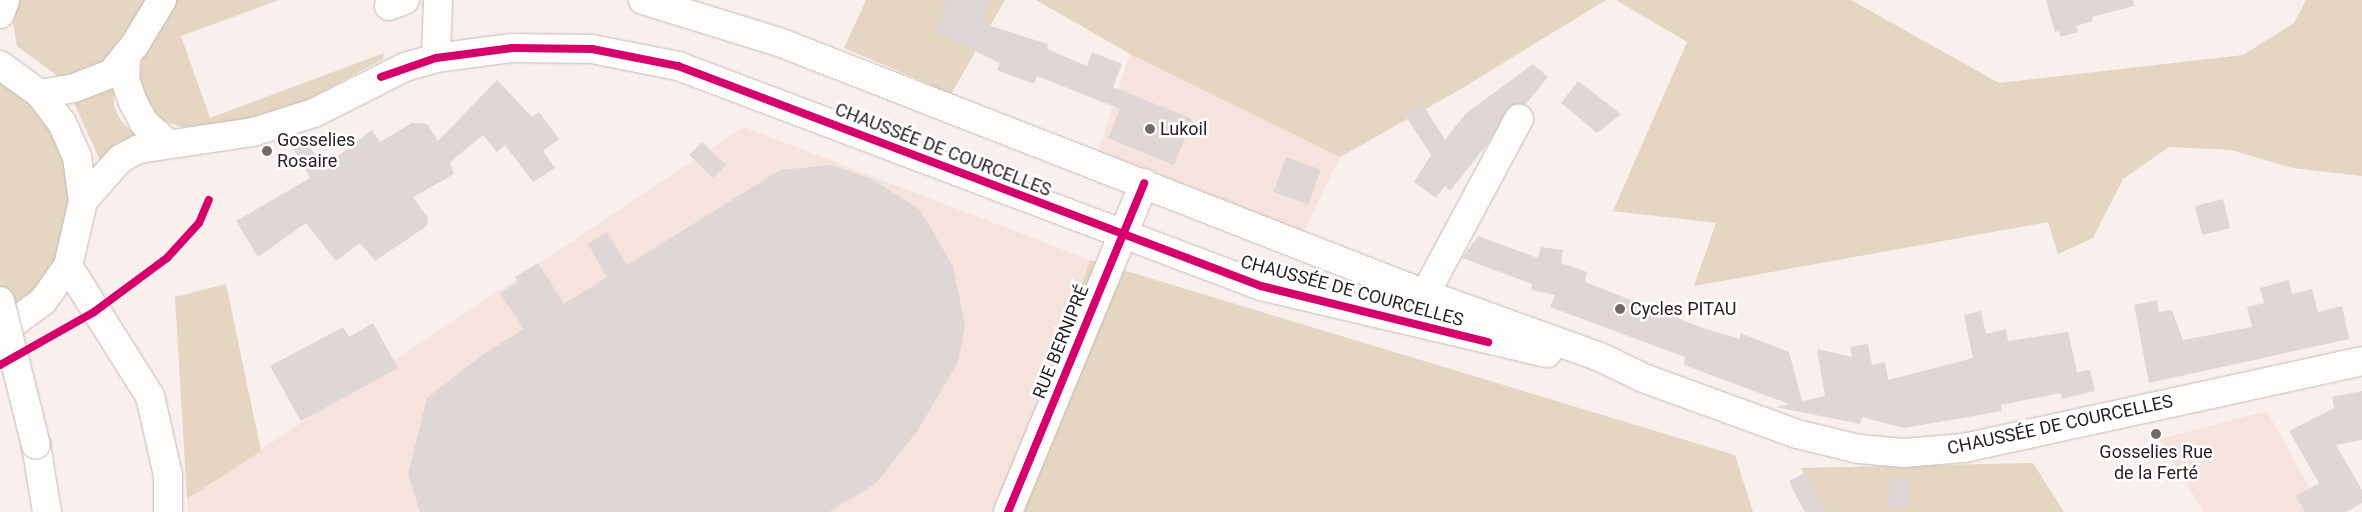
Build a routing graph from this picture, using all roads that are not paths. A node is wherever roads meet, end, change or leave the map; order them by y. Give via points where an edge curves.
1 (5, 0) edge
2 (162, 0) edge
3 (438, 0) edge
4 (643, 0) edge
5 (0, 14) edge
6 (126, 55) junction
7 (436, 58) junction
8 (0, 65) edge
9 (40, 94) junction
10 (1519, 119) dead end
11 (166, 142) junction
12 (1144, 183) junction
13 (83, 201) junction
14 (1120, 234) junction
15 (68, 266) junction
16 (1425, 294) junction
17 (0, 301) edge
18 (1406, 322) junction
19 (0, 333) edge
20 (2362, 361) edge
21 (1646, 380) junction
22 (47, 512) edge
23 (168, 512) edge
24 (1008, 512) edge

1 - 5 main road
2 - 6 main road
3 - 7 main road
4 - 12 main road, CHAUSSÉE DE COURCELLES via 779,42
6 - 9 main road via 111,74 74,88
6 - 11 main road via 125,79 133,102 144,123
7 - 11 main road, CHAUSSÉE DE COURCELLES via 381,77 314,113 253,132
7 - 14 main road, CHAUSSÉE DE COURCELLES via 512,48 592,49 678,66
8 - 9 main road
9 - 13 main road via 62,123 76,157
10 - 16 main road, CHAUSSÉE DE COURCELLES
11 - 13 main road, CHAUSSÉE DE COURCELLES via 120,159
12 - 14 main road, RUE BERNIPRÉ
12 - 16 main road, CHAUSSÉE DE COURCELLES
13 - 15 main road
14 - 18 main road, CHAUSSÉE DE COURCELLES via 1261,286
14 - 24 main road, RUE BERNIPRÉ
15 - 19 main road via 43,301
15 - 23 main road via 150,396 168,474
16 - 18 main road
16 - 21 main road, CHAUSSÉE DE COURCELLES via 1600,357
17 - 22 main road, bridge via 36,445
18 - 21 main road, CHAUSSÉE DE COURCELLES
20 - 21 main road, CHAUSSÉE DE COURCELLES via 1964,448 1904,453 1859,449 1796,434

